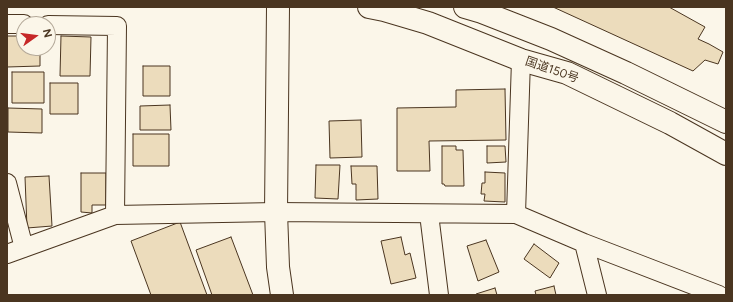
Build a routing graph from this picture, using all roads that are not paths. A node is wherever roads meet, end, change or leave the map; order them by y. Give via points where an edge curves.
1 (278, 7) edge
2 (369, 7) edge
3 (465, 7) edge
4 (56, 25) edge
5 (521, 60) junction
6 (726, 122) edge
7 (726, 154) edge
8 (7, 183) edge
9 (276, 212) junction
10 (429, 214) junction
11 (516, 214) junction
12 (115, 215) junction
13 (584, 243) junction
14 (24, 248) junction
15 (7, 254) edge
16 (282, 295) edge
17 (440, 295) edge
18 (597, 295) edge
19 (719, 295) edge

1 - 9 main road
2 - 5 main road, 国道150号 via 428,24
3 - 6 main road via 551,39
4 - 12 street via 117,26
5 - 7 main road, 国道150号 via 567,73 670,123
5 - 11 street
8 - 14 street
9 - 10 street
9 - 12 street
9 - 16 main road
10 - 11 street
10 - 17 street
11 - 13 street
12 - 14 street
13 - 18 street
13 - 19 street
14 - 15 street

